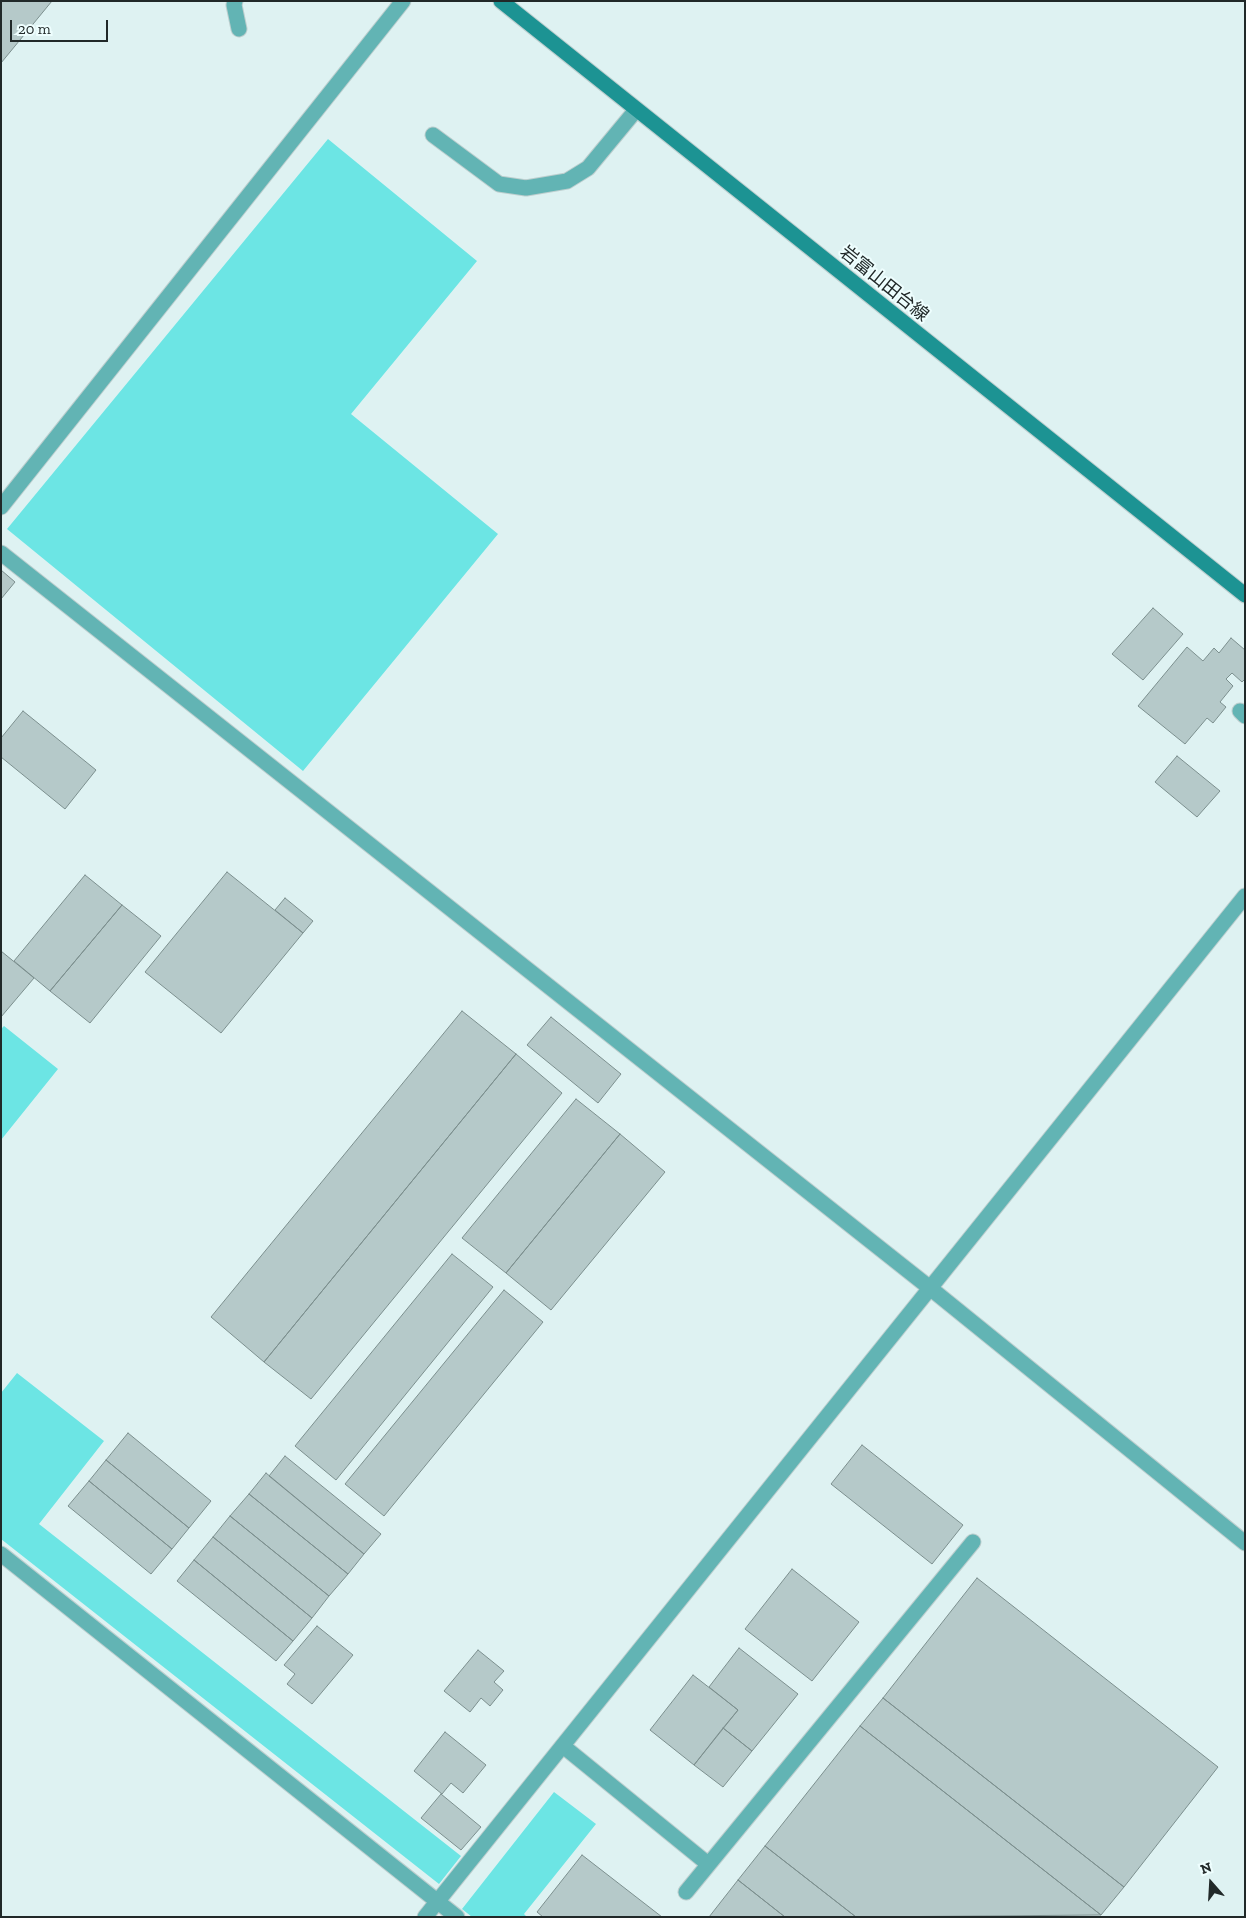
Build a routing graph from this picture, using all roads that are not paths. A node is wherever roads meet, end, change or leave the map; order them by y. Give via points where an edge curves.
1 (235, 1) edge
2 (403, 1) edge
3 (501, 1) edge
4 (239, 29) dead end
5 (636, 110) junction
6 (433, 135) dead end
7 (1, 507) edge
8 (1, 553) edge
9 (1245, 595) edge
10 (1245, 896) edge
11 (930, 1288) junction
12 (973, 1542) dead end
13 (1245, 1543) edge
14 (1, 1554) edge
15 (562, 1746) junction
16 (708, 1864) junction
17 (686, 1892) dead end
18 (437, 1901) junction
19 (425, 1917) edge
20 (457, 1917) edge

1 - 4 street
2 - 7 street
3 - 5 main road, 岩富山田台線
5 - 6 street via 588,168 567,181 526,188 499,184
5 - 9 main road, 岩富山田台線
8 - 11 street
10 - 11 street
11 - 13 street
11 - 15 street
12 - 16 street
14 - 18 street
15 - 16 street
15 - 18 street
16 - 17 street
18 - 19 street
18 - 20 street

